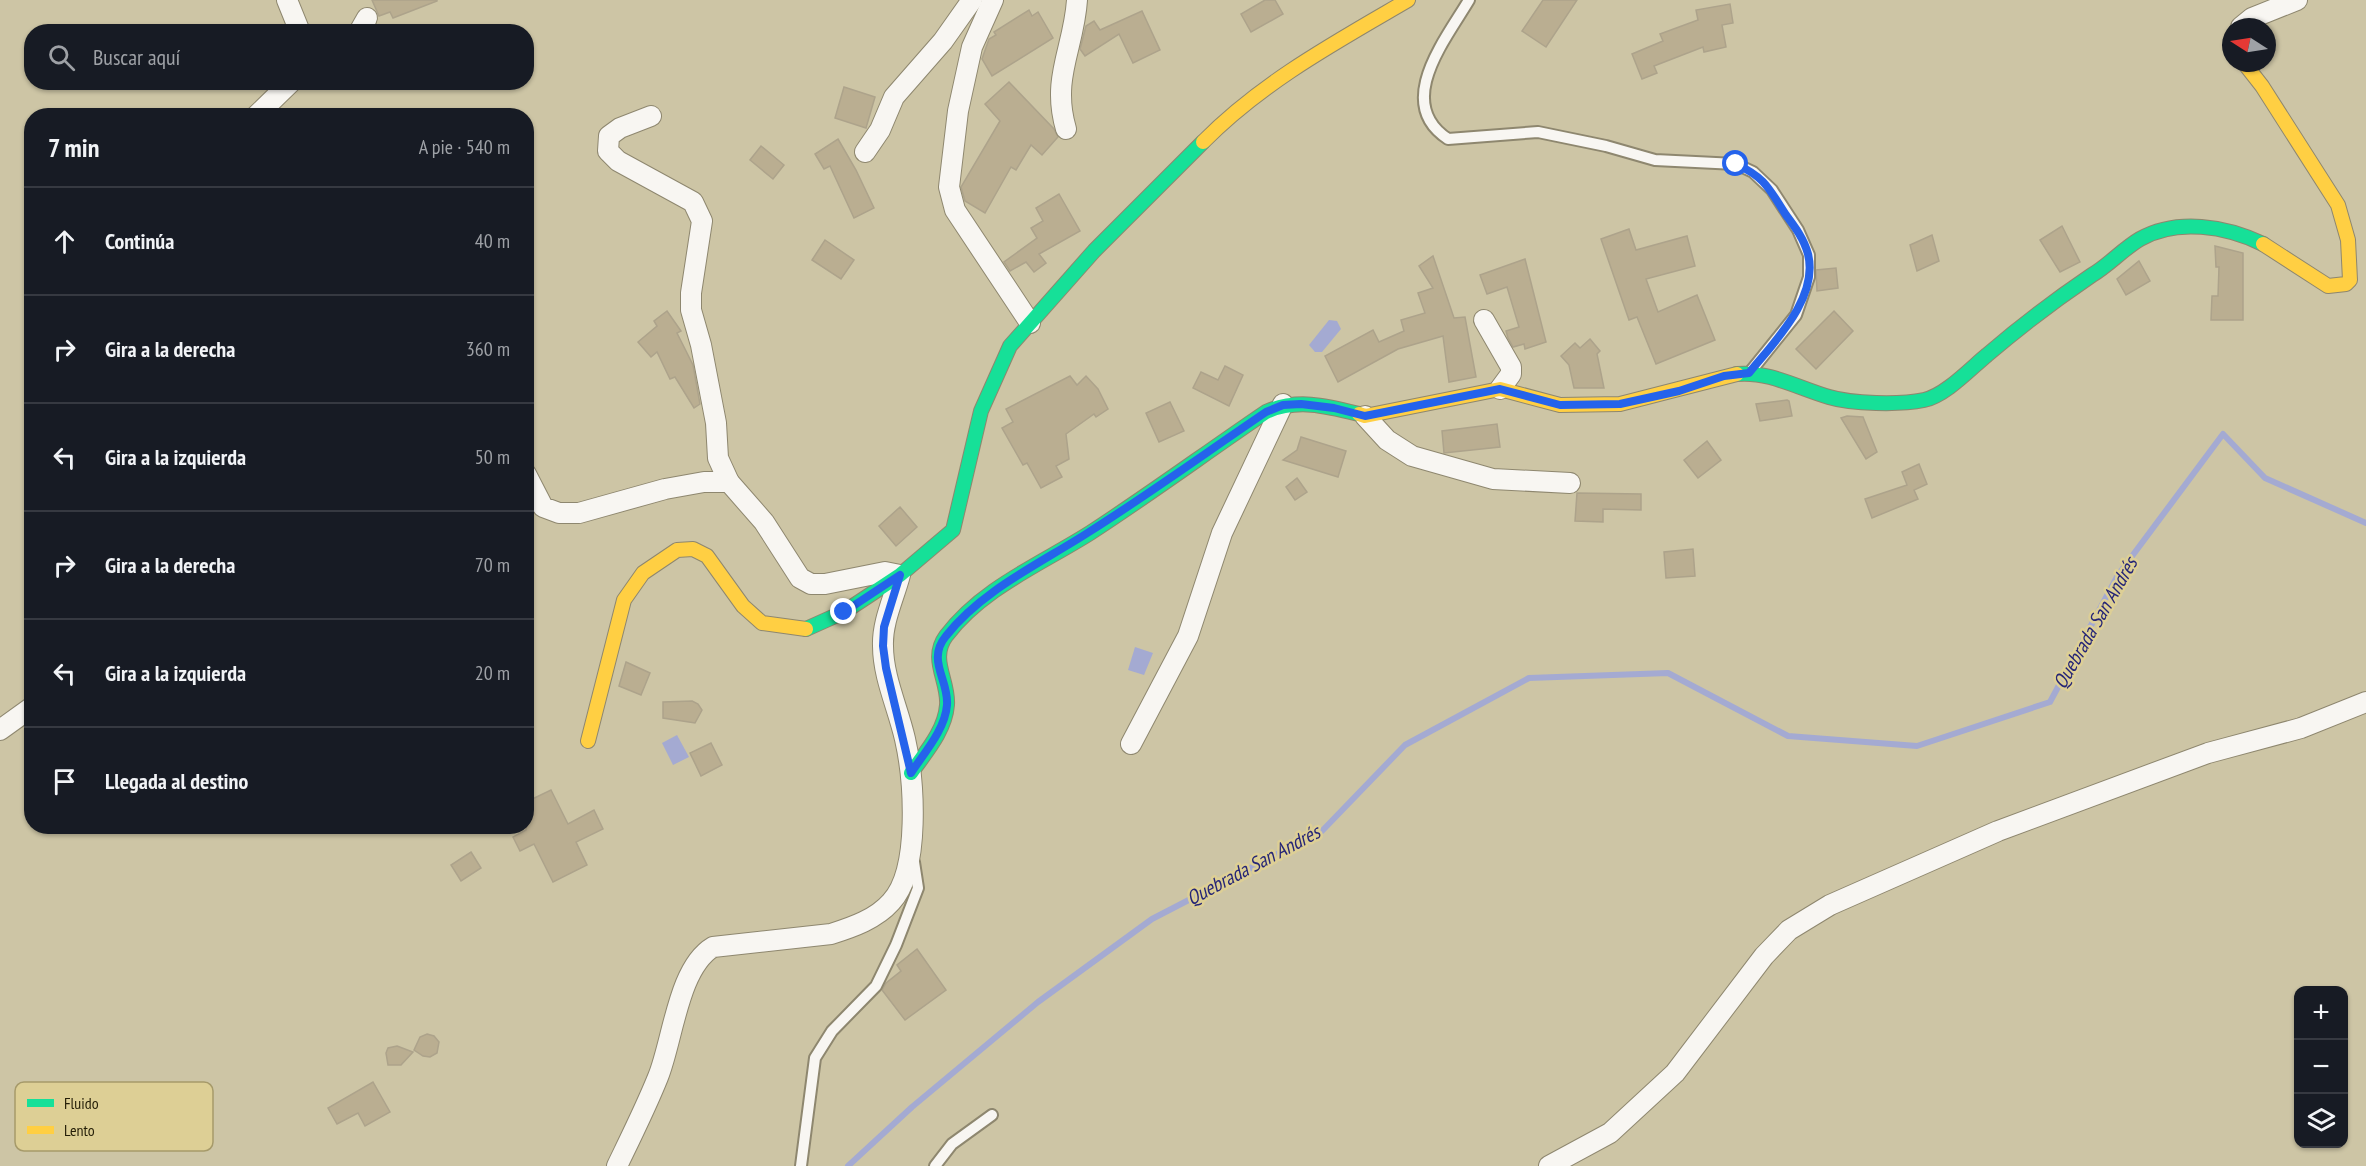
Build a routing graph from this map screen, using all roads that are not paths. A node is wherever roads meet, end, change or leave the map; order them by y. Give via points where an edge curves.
1 (287, 0) edge
2 (972, 0) edge
3 (993, 0) edge
4 (1077, 0) edge
5 (1408, 0) edge
6 (1469, 0) edge
7 (2297, 0) edge
8 (2252, 18) edge
9 (297, 24) edge
10 (2251, 72) edge
11 (283, 90) edge
12 (264, 108) edge
13 (651, 116) dead end
14 (1066, 129) dead end
15 (865, 152) dead end
16 (1484, 320) dead end
17 (1030, 323) junction
18 (1749, 373) junction
19 (1500, 389) junction
20 (1283, 405) junction
21 (1365, 416) junction
22 (729, 482) junction
23 (1570, 483) dead end
24 (534, 492) edge
25 (900, 575) junction
26 (2366, 702) edge
27 (24, 713) edge
28 (0, 730) edge
29 (588, 741) dead end
30 (1131, 744) dead end
31 (911, 773) junction
32 (912, 843) junction
33 (992, 1115) dead end
34 (617, 1166) edge
35 (801, 1166) edge
36 (935, 1166) edge
37 (1549, 1166) edge

1 - 9 street
2 - 15 street via 943,41 894,97 880,130
3 - 17 street via 972,47 958,111 949,187 955,210
4 - 14 street via 1060,83
5 - 17 street via 1316,53 1231,113
6 - 18 lane via 1423,83 1423,100 1438,133 1448,139 1538,132 1654,160 1736,164 1754,172 1772,190 1809,255 1809,277 1796,315
7 - 8 street
10 - 18 street via 2338,205 2348,240 2350,280 2346,284 2328,286 2270,247 2239,234 2196,226 2164,230 2140,239 2036,313 1953,384 1926,400 1875,402 1831,398
11 - 12 street
13 - 22 street via 609,136 608,151 618,161 693,202 699,210 702,221 692,310 716,423 718,458
16 - 19 street via 1511,367 1511,374
17 - 25 street via 1010,346 981,411 952,530
18 - 19 street via 1620,404 1560,405
19 - 21 street
20 - 21 street via 1334,408
20 - 30 street via 1210,561 1188,636
20 - 31 street via 1266,412 988,596 946,635 937,660 948,703 946,714
21 - 23 street via 1387,440 1412,456 1493,479
22 - 24 street via 687,485 579,513 559,513 543,507
22 - 25 street via 764,522 800,578 811,584 885,572
25 - 29 street via 844,612 800,630 762,623 743,606 707,556 693,549 677,550 643,573 624,600
25 - 31 street via 884,627 883,646
26 - 37 street via 2301,728 2208,753 1998,831 1830,904 1789,930 1764,956 1675,1073 1610,1133
27 - 28 street
31 - 32 street
32 - 34 street via 901,889 872,918 831,934 713,947 701,954 686,984 658,1077
32 - 35 lane via 918,888 896,945 876,986 832,1030 815,1058
33 - 36 lane via 952,1144

